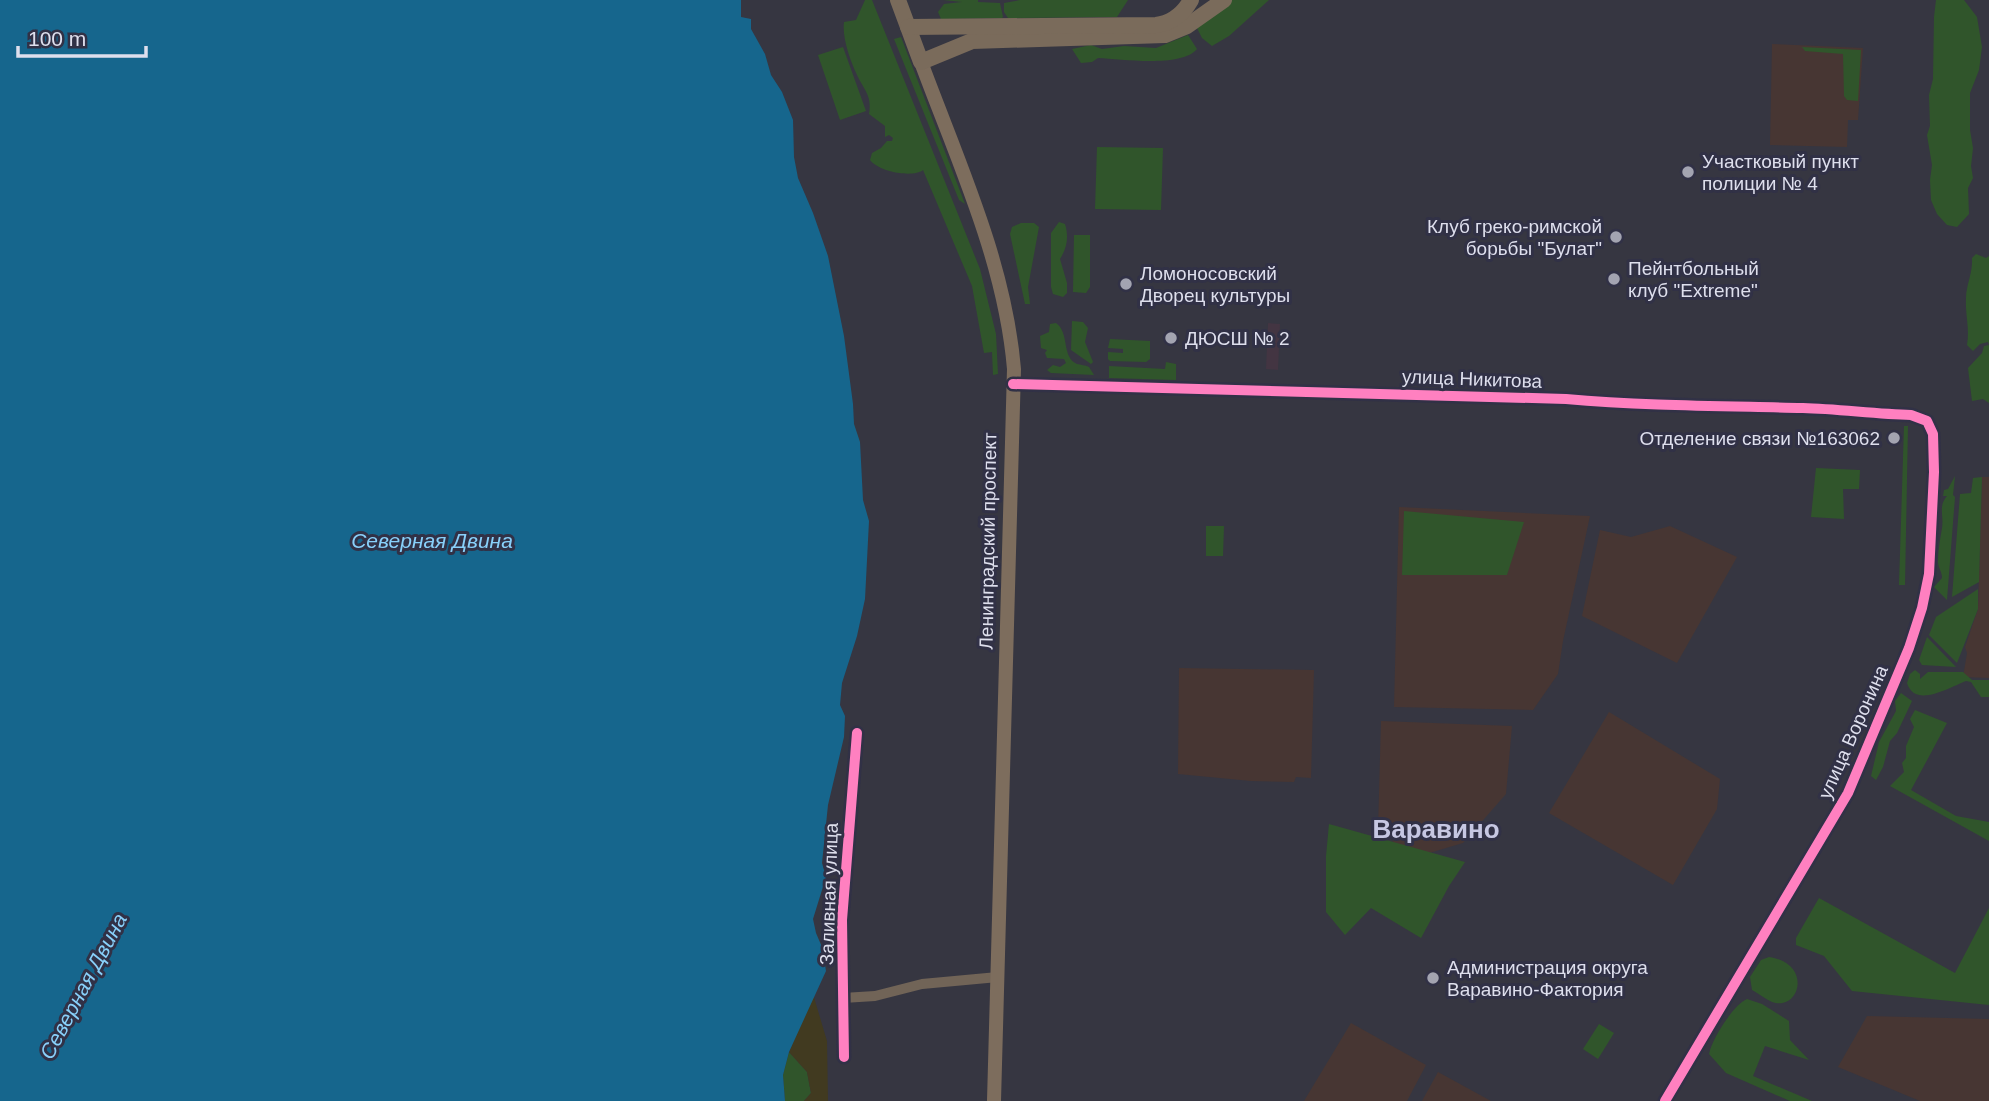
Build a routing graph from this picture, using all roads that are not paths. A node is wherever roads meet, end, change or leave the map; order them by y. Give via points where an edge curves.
1 (898, 0) edge
2 (1191, 0) edge
3 (1224, 0) edge
4 (908, 27) junction
5 (921, 62) junction
6 (1013, 384) junction
7 (1927, 421) joint
8 (857, 733) dead end
9 (998, 977) junction
10 (843, 998) junction
11 (844, 1057) dead end
12 (993, 1101) edge
13 (1665, 1101) edge

1 - 4 main road, Ленинградский проспект
2 - 4 main road via 1176,18 1156,25
3 - 5 main road via 1171,34 972,41
4 - 5 main road, Ленинградский проспект
5 - 6 main road, Ленинградский проспект via 995,268 1012,342
6 - 7 street, улица Никитова via 1807,408 1911,415
6 - 9 main road, Ленинградский проспект
7 - 13 street, улица Воронина via 1933,434 1934,472 1929,574 1909,648 1848,793
8 - 10 street, Заливная улица via 842,920
9 - 10 street
9 - 12 main road, Ленинградский проспект
10 - 11 street, Заливная улица

